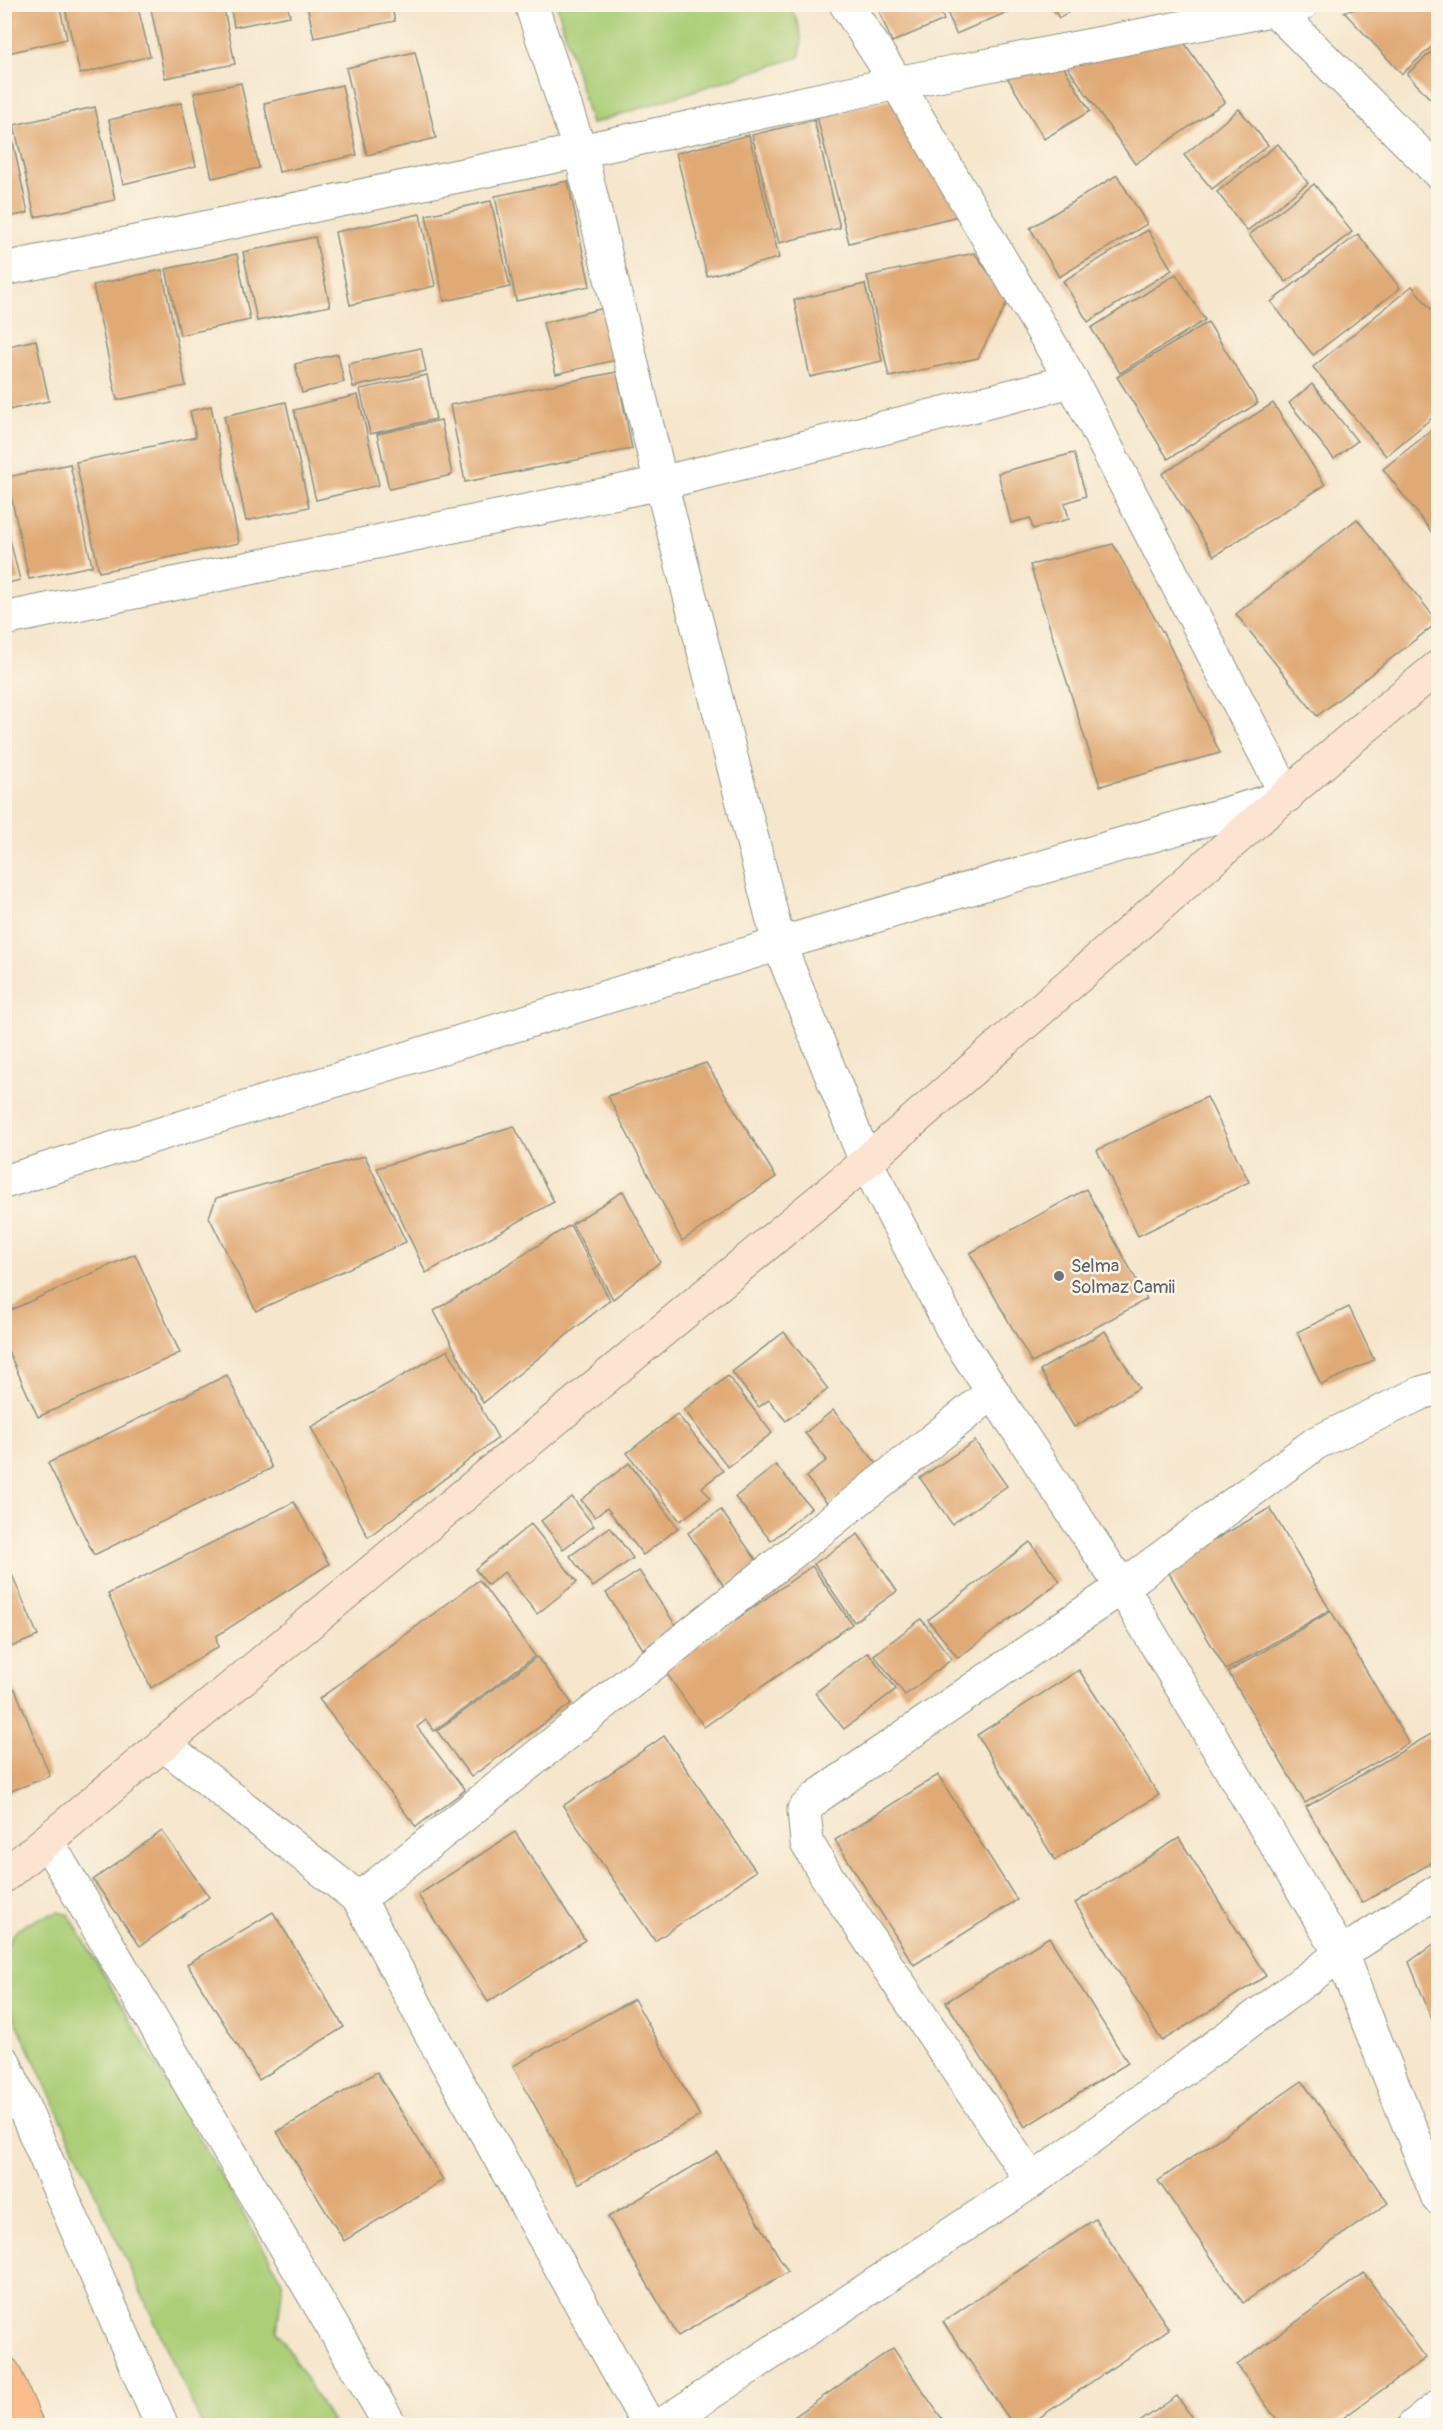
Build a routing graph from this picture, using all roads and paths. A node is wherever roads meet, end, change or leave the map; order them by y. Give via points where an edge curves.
1 (531, 4) edge
2 (846, 4) edge
3 (1281, 7) edge
4 (897, 83) junction
5 (580, 151) junction
6 (1438, 172) edge
7 (4, 269) edge
8 (1072, 381) junction
9 (661, 483) junction
10 (4, 619) edge
11 (1438, 667) edge
12 (1287, 796) junction
13 (779, 944) junction
14 (866, 1162) junction
15 (4, 1182) edge
16 (1438, 1388) edge
17 (993, 1392) junction
18 (1122, 1587) junction
19 (163, 1744) junction
20 (47, 1841) junction
21 (4, 1876) edge
22 (1438, 1891) edge
23 (359, 1899) junction
24 (1341, 1954) junction
25 (4, 2062) edge
26 (1032, 2181) junction
27 (1438, 2198) edge
28 (4, 2373) edge
29 (1438, 2407) edge
30 (27, 2426) edge
31 (162, 2426) edge
32 (391, 2426) edge
33 (649, 2426) edge
34 (660, 2426) edge
35 (1414, 2426) edge

1 - 5 street
2 - 4 street
3 - 4 street
3 - 6 street
4 - 5 street
4 - 8 street
5 - 7 street
5 - 9 street
8 - 9 street
8 - 12 street
9 - 10 street
9 - 13 street
11 - 12 street
12 - 13 street
12 - 14 street
13 - 14 street
13 - 15 street
14 - 17 street via 956,1336
14 - 19 street
16 - 18 street via 1316,1443
17 - 18 street
17 - 23 street
18 - 24 street
18 - 26 street via 817,1797 804,1810 807,1844 826,1875
19 - 20 street
19 - 23 street
20 - 21 street
20 - 32 street
22 - 24 street
23 - 33 street
24 - 26 street
24 - 27 street
25 - 31 street
26 - 34 street
28 - 30 highway
29 - 35 street

